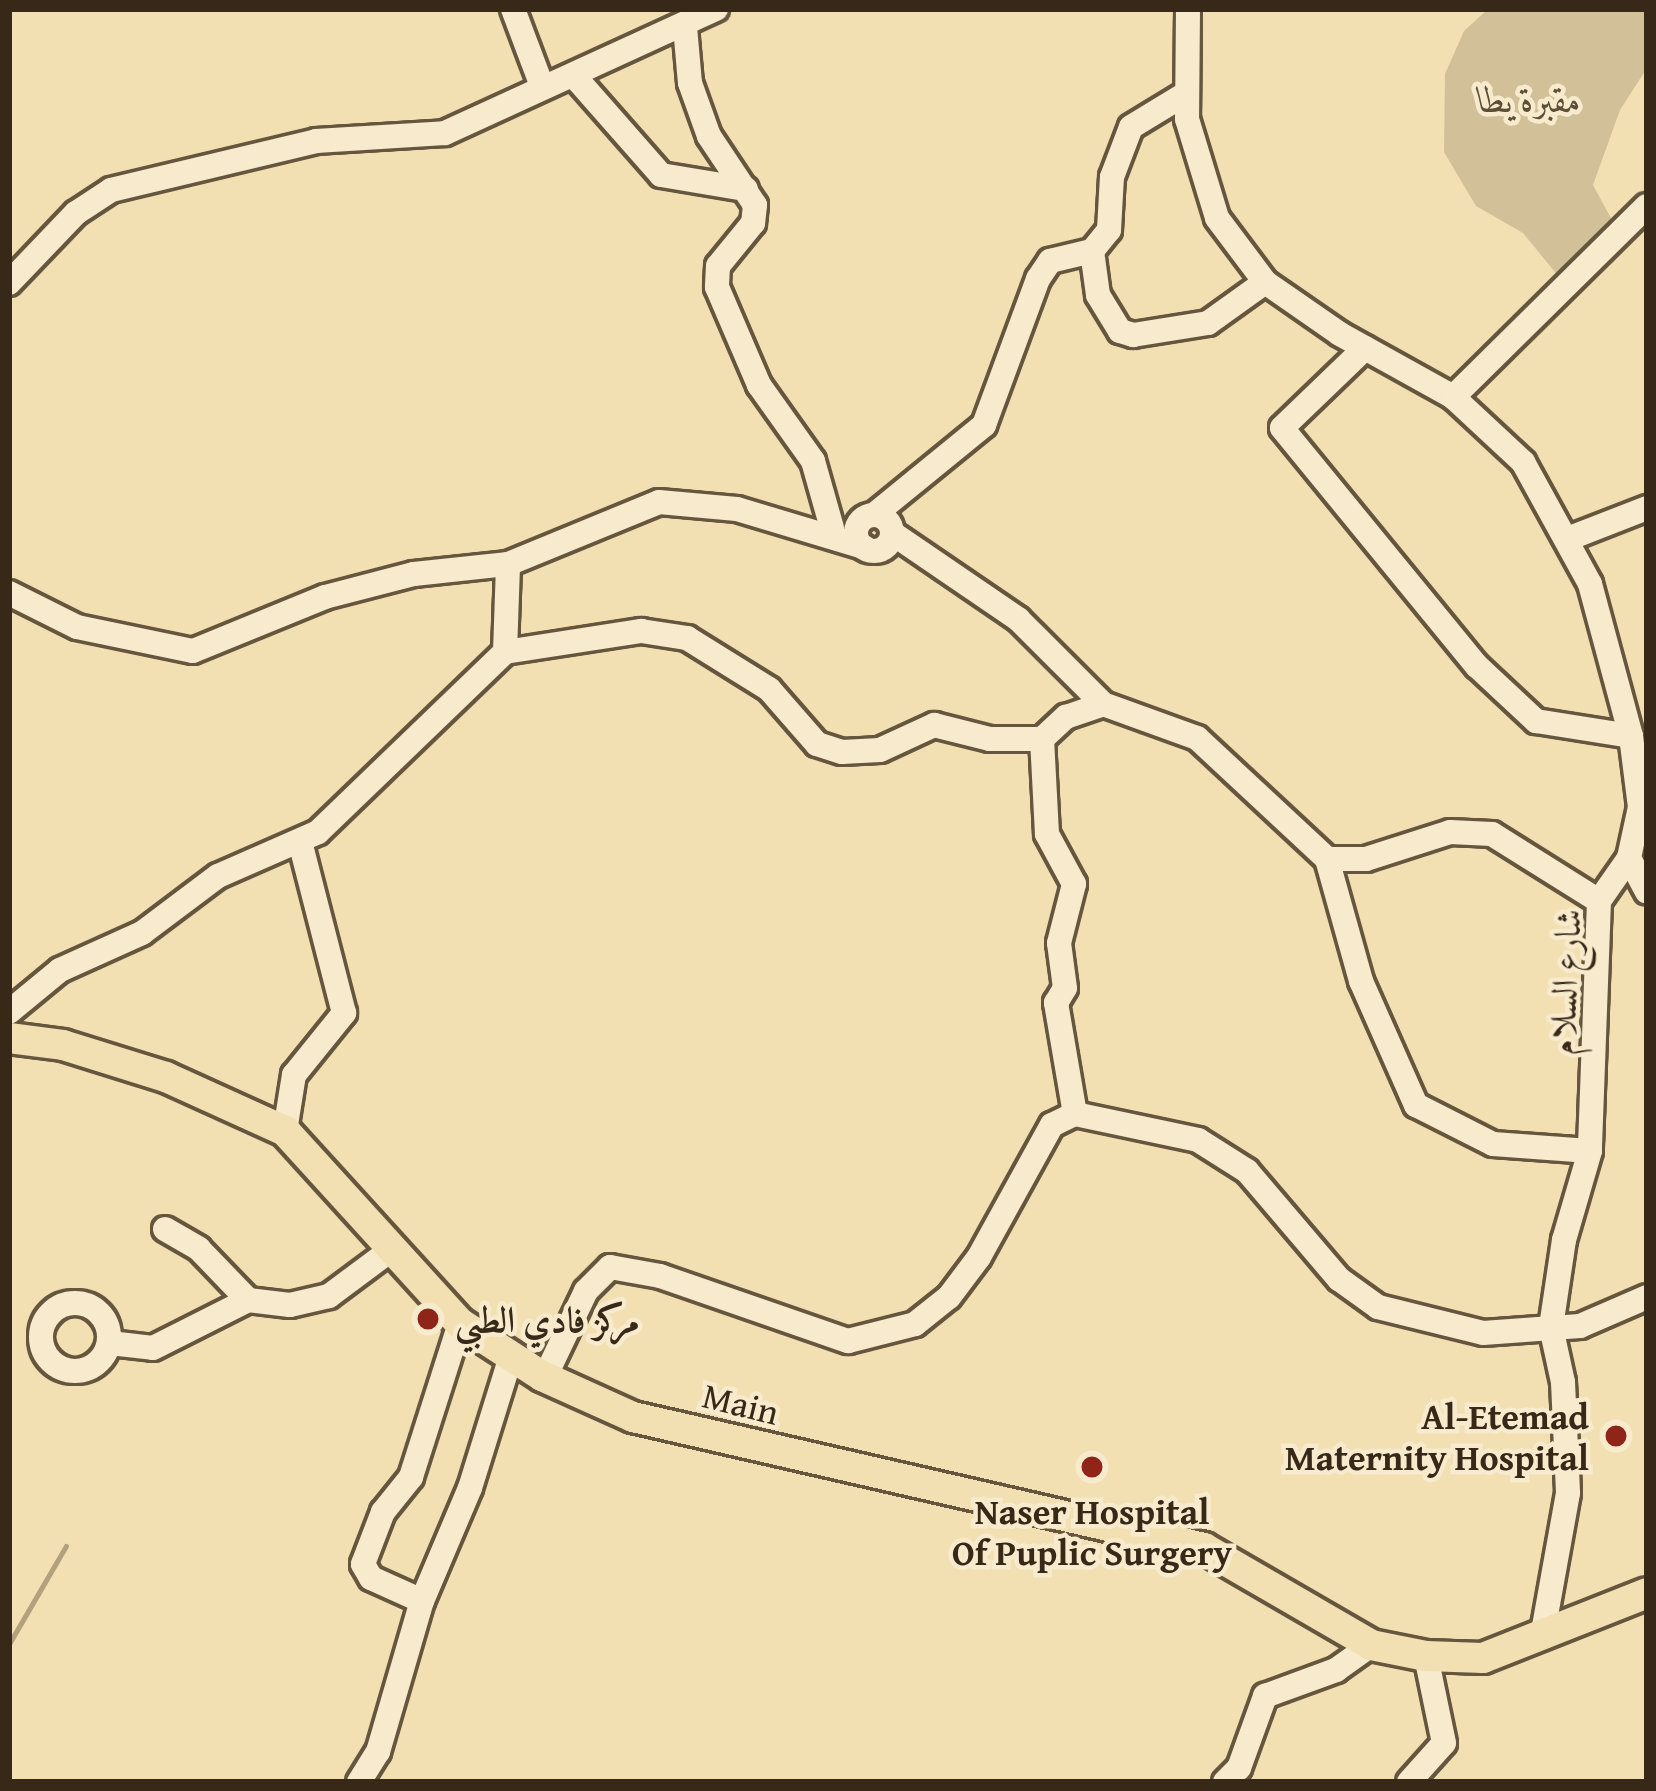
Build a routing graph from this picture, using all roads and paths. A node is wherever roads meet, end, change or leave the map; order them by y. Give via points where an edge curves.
1 (513, 9) edge
2 (716, 9) edge
3 (1188, 9) edge
4 (685, 27) junction
5 (575, 77) junction
6 (542, 86) junction
7 (1185, 94) junction
8 (746, 188) junction
9 (1647, 206) edge
10 (1092, 251) junction
11 (1265, 282) junction
12 (9, 283) edge
13 (1365, 348) junction
14 (1453, 397) junction
15 (1647, 508) edge
16 (775, 521) junction
17 (870, 532) junction
18 (1570, 538) junction
19 (508, 564) junction
20 (9, 593) edge
21 (505, 652) junction
22 (1103, 704) junction
23 (1631, 736) junction
24 (1042, 739) junction
25 (300, 842) junction
26 (1629, 858) junction
27 (1327, 859) junction
28 (1647, 892) edge
29 (1599, 901) junction
30 (9, 1012) edge
31 (9, 1038) edge
32 (1075, 1114) junction
33 (285, 1131) junction
34 (1590, 1151) junction
35 (165, 1229) dead end
36 (388, 1252) junction
37 (1647, 1297) edge
38 (248, 1300) junction
39 (460, 1323) junction
40 (1551, 1327) junction
41 (110, 1343) dead end
42 (512, 1356) junction
43 (545, 1377) junction
44 (1647, 1593) edge
45 (422, 1600) junction
46 (1542, 1637) junction
47 (1371, 1645) junction
48 (1426, 1656) junction
49 (359, 1782) edge
50 (1225, 1782) edge
51 (1409, 1782) edge

1 - 6 street
2 - 4 street
3 - 7 street, شارع السلام
4 - 5 street
4 - 8 street via 690,82 710,136
5 - 6 street
5 - 8 street via 661,175
6 - 12 street via 445,133 316,141 111,190 76,213
7 - 10 street via 1150,110 1120,144 1109,230
7 - 11 street, شارع السلام via 1217,218
8 - 17 street via 753,223 718,266 718,286 759,385
9 - 14 street
10 - 11 street via 1098,295 1120,331 1133,335 1208,323
10 - 17 street via 1050,261 984,424
11 - 13 street, شارع السلام
13 - 14 street, شارع السلام
13 - 23 street via 1282,428 1477,666 1536,721
14 - 18 street, شارع السلام via 1496,429
15 - 18 street
16 - 17 street
16 - 17 street
16 - 19 street via 737,508 658,502
17 - 22 street via 1018,619
18 - 23 street, شارع السلام
19 - 20 street via 414,574 325,596 193,651 76,627
19 - 21 street
21 - 24 street via 625,632 687,638 769,689 817,744 842,752 880,750 934,725 990,739
21 - 25 street
22 - 24 street via 1066,717
22 - 27 street via 1197,738
23 - 26 street, شارع السلام via 1641,782
24 - 32 street via 1047,834 1074,884 1059,943 1065,988 1056,1003
25 - 30 street via 218,876 142,933 60,970
25 - 33 street via 344,1013 294,1075
26 - 28 street
26 - 29 street, شارع السلام
27 - 29 street via 1366,860 1450,832 1492,834
27 - 34 street via 1361,981 1416,1105 1493,1144
29 - 34 street, شارع السلام
31 - 33 main road, Main via 63,1045 166,1077
32 - 40 street via 1198,1140 1247,1171 1339,1279 1378,1307 1483,1334
32 - 43 street via 1052,1125 979,1257 915,1324 848,1341 661,1276 610,1267 586,1291
33 - 36 main road, Main
34 - 40 street, شارع السلام
35 - 38 street via 199,1249
36 - 38 street via 328,1296 290,1305
36 - 39 main road, Main
37 - 40 street via 1580,1326
38 - 41 street via 153,1348
39 - 42 main road, Main
39 - 45 street via 419,1457 363,1564 370,1578
40 - 46 street, شارع السلام via 1563,1382 1568,1493
42 - 43 main road, Main
42 - 45 street via 470,1488
43 - 47 main road, Main via 632,1417 1204,1548
44 - 46 main road, Main
45 - 49 street via 378,1752
46 - 48 main road, Main via 1483,1658
47 - 48 main road, Main
47 - 50 street via 1336,1670 1265,1696 1239,1768
48 - 51 street via 1444,1743

